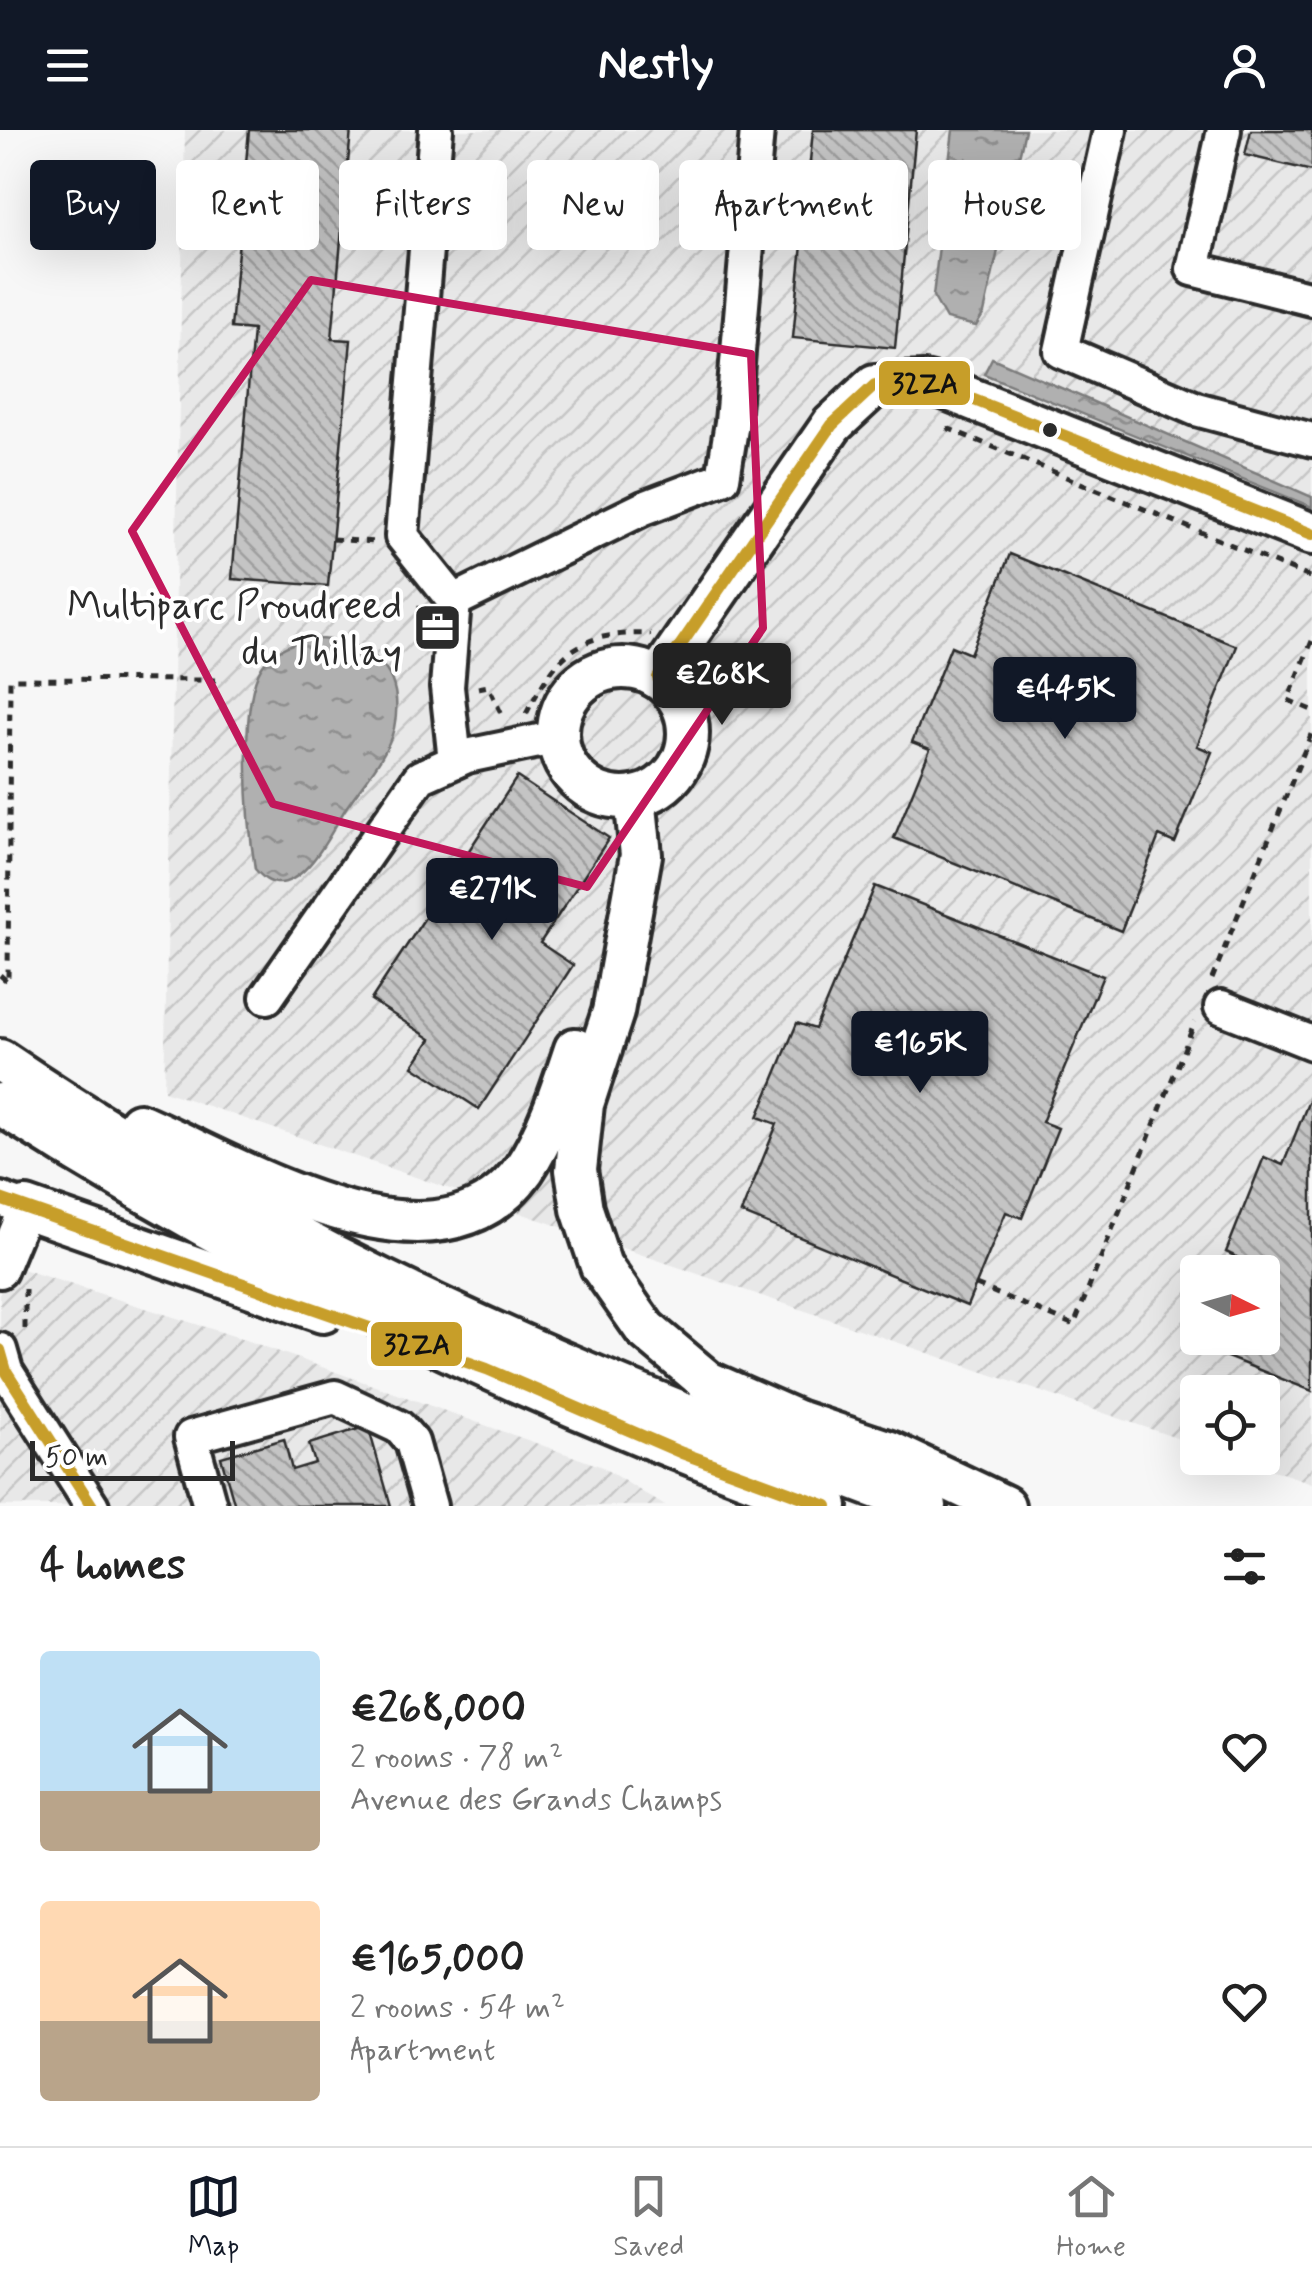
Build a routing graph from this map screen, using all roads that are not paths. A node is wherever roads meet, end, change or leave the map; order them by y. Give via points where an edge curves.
1 (436, 130) edge
2 (757, 130) edge
3 (1110, 130) edge
4 (1224, 130) edge
5 (1312, 299) edge
6 (1312, 440) edge
7 (1312, 534) edge
8 (454, 600) junction
9 (658, 678) junction
10 (558, 737) junction
11 (455, 761) junction
12 (635, 797) junction
13 (621, 952) junction
14 (266, 998) dead end
15 (1210, 1003) road end
16 (1312, 1043) edge
17 (7, 1079) edge
18 (13, 1203) edge
19 (13, 1278) edge
20 (14, 1348) edge
21 (487, 1369) junction
22 (92, 1506) edge
23 (210, 1506) edge
24 (430, 1506) edge
25 (827, 1506) edge
26 (926, 1506) edge
27 (1004, 1506) edge

1 - 8 street via 402,536
2 - 8 street via 724,478 644,508
3 - 6 street via 1061,351 1196,409
4 - 5 street via 1192,269
7 - 9 main road via 944,388 875,385 832,425
8 - 11 street via 447,687
9 - 10 main road via 628,668 597,673 572,692
9 - 12 main road via 679,700 687,746 674,774
10 - 11 street
10 - 12 main road via 577,779 604,796
11 - 14 street via 420,777
12 - 13 main road via 641,855
13 - 17 main road via 601,976 563,1085 524,1169 494,1198 462,1214 408,1224 312,1202
13 - 27 main road via 614,1012 584,1104 576,1170 601,1266 645,1329 708,1382 890,1452
15 - 16 street
17 - 21 main road via 145,1194
17 - 26 main road via 448,1313 647,1402
18 - 19 street
18 - 21 main road
20 - 22 street via 6,1371
21 - 25 main road via 682,1453
23 - 24 street via 191,1437 335,1398 400,1426 412,1442

